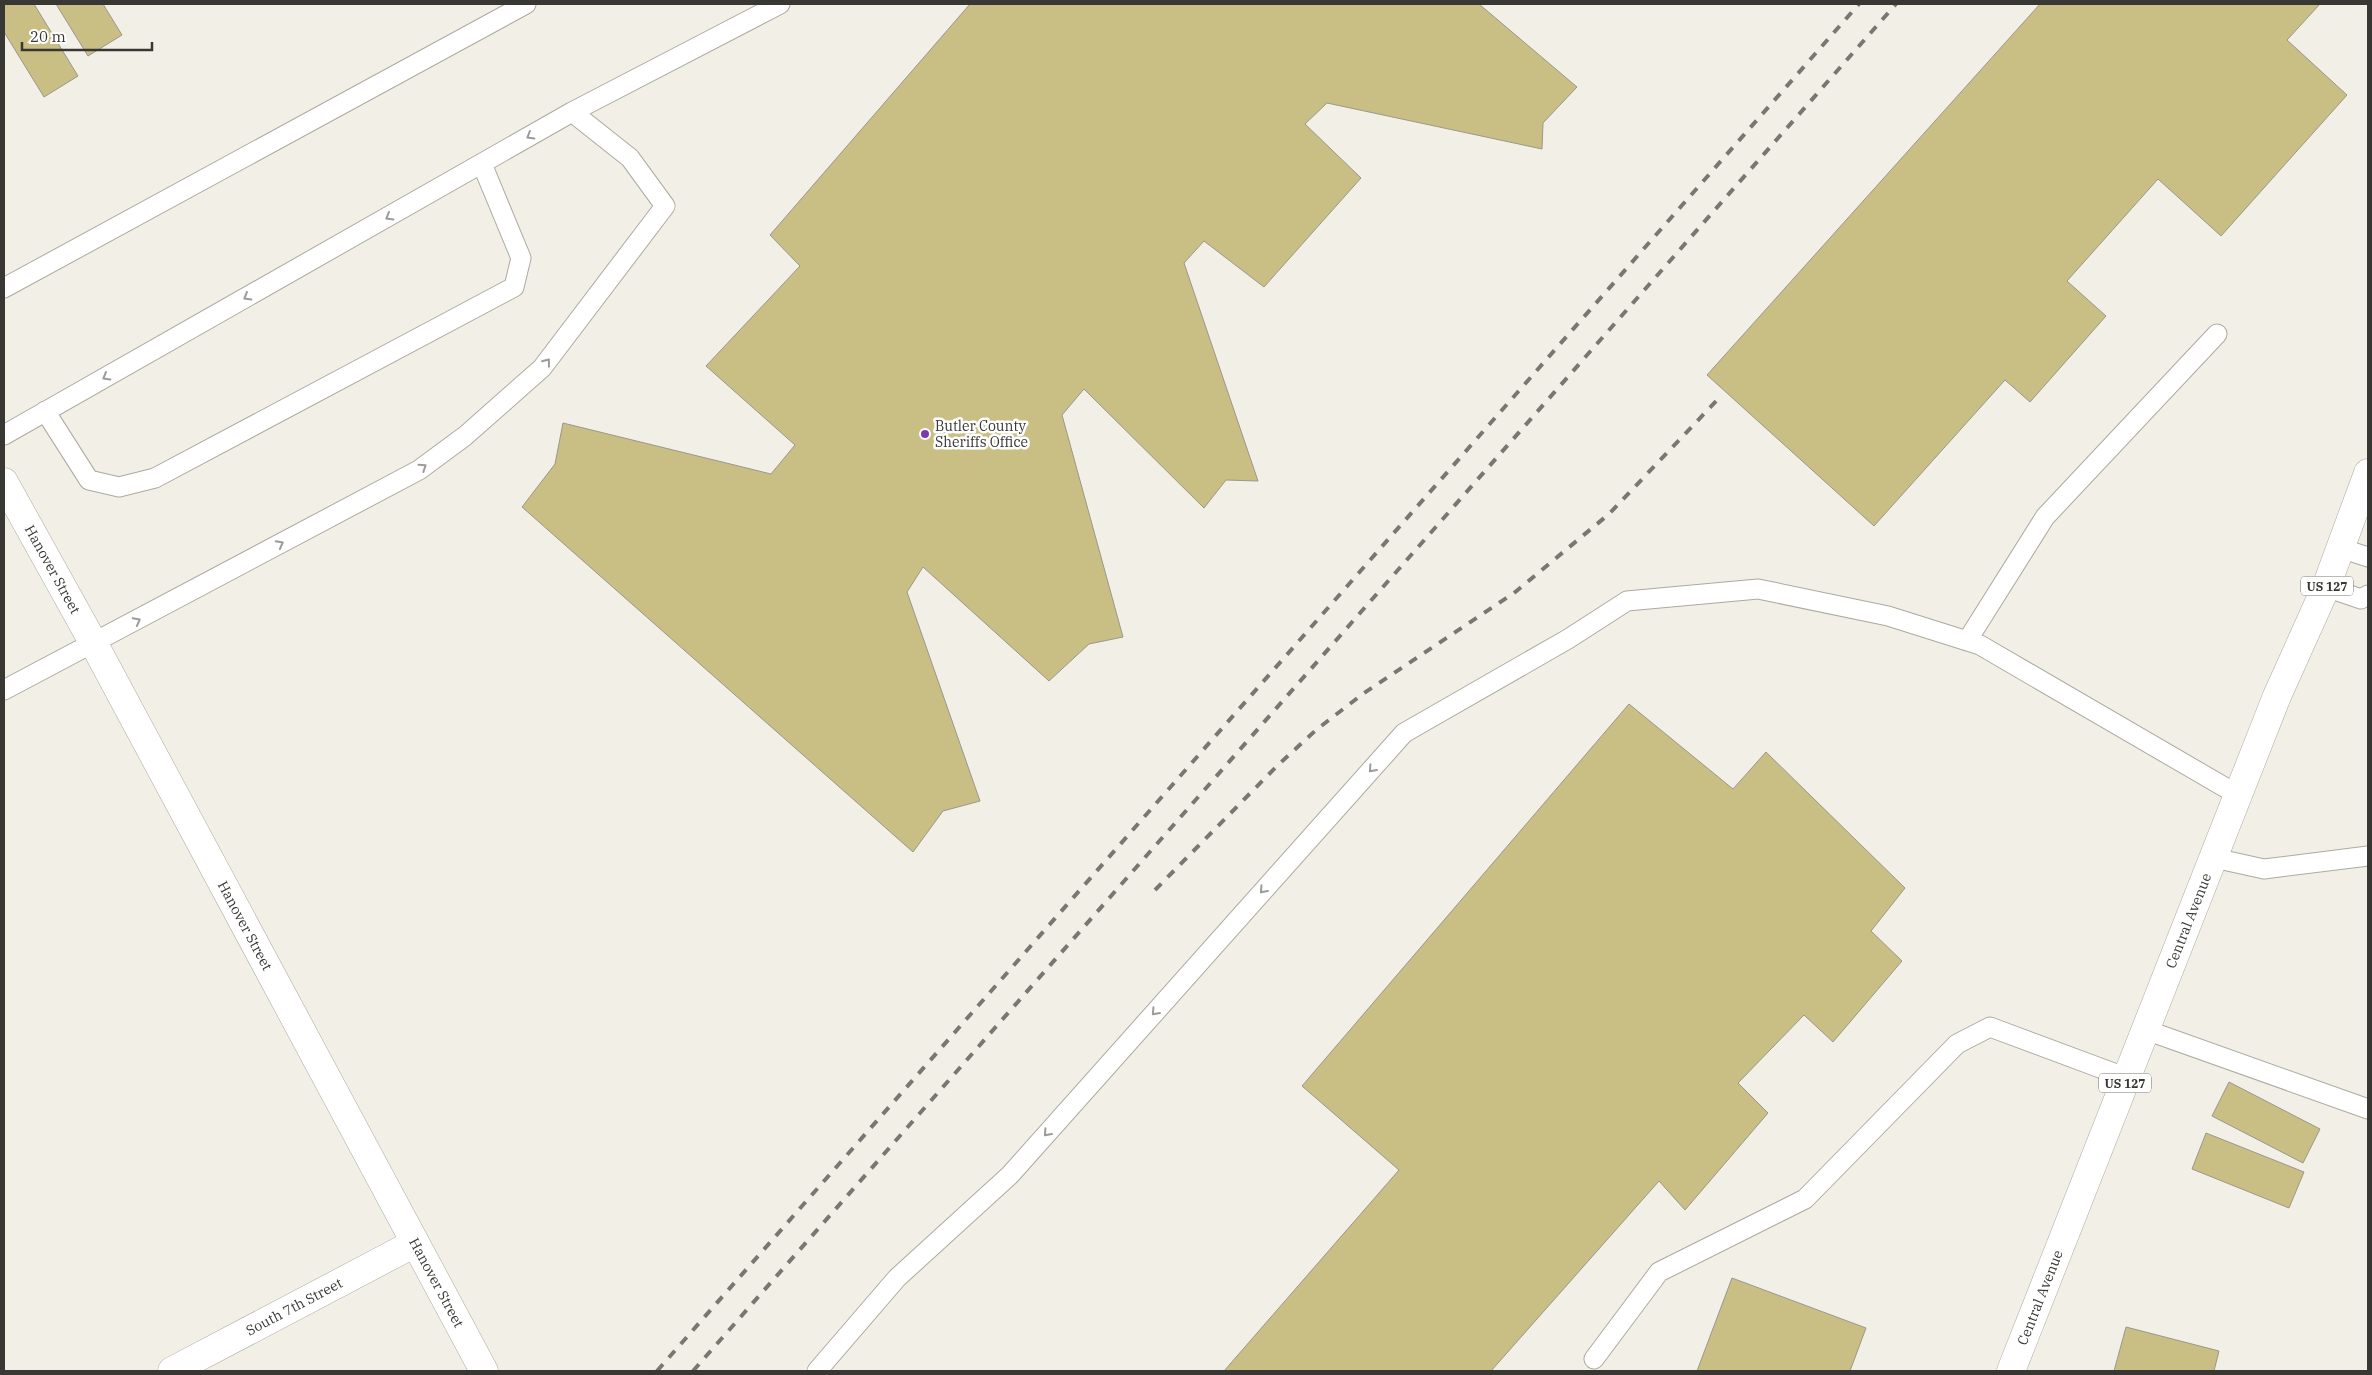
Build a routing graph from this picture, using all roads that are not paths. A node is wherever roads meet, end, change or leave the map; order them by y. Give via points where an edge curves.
1 (526, 4) edge
2 (780, 4) edge
3 (572, 112) junction
4 (482, 164) junction
5 (4, 288) edge
6 (2217, 334) dead end
7 (45, 411) junction
8 (4, 435) edge
9 (2368, 473) edge
10 (4, 482) edge
11 (2340, 548) junction
12 (2368, 557) edge
13 (2326, 587) junction
14 (2368, 595) edge
15 (1967, 641) junction
16 (94, 644) junction
17 (4, 690) edge
18 (2238, 795) junction
19 (2368, 856) edge
20 (2214, 858) junction
21 (2146, 1030) junction
22 (2127, 1078) junction
23 (2368, 1109) edge
24 (415, 1243) junction
25 (1594, 1359) dead end
26 (172, 1371) edge
27 (484, 1371) edge
28 (817, 1371) edge
29 (2011, 1371) edge

1 - 5 lane
2 - 3 lane
3 -> 4 lane
16 -> 3 lane via 419,470 465,436 542,368 665,206 630,158
4 -> 7 lane
4 - 7 lane via 521,258 514,287 155,478 119,487 89,480
6 - 15 lane via 2045,517
7 - 8 lane
9 - 11 street, Central Avenue / US 127
10 - 16 street, Hanover Street
11 - 12 lane
11 - 13 street, Central Avenue / US 127
13 - 14 lane via 2361,599
13 - 18 street, Central Avenue / US 127 via 2277,696
15 - 18 lane via 1980,645
15 -> 28 lane via 1888,616 1758,589 1627,601 1568,639 1404,733 1010,1175 897,1278
16 - 17 lane
16 - 24 street, Hanover Street
18 - 20 street, Central Avenue / US 127
19 - 20 lane via 2264,869
20 - 21 street, Central Avenue / US 127
21 - 22 street, Central Avenue / US 127
21 - 23 lane
22 - 25 lane via 1990,1027 1956,1044 1805,1199 1659,1272
22 - 29 street, Central Avenue / US 127
24 - 26 street, South 7th Street
24 - 27 street, Hanover Street

